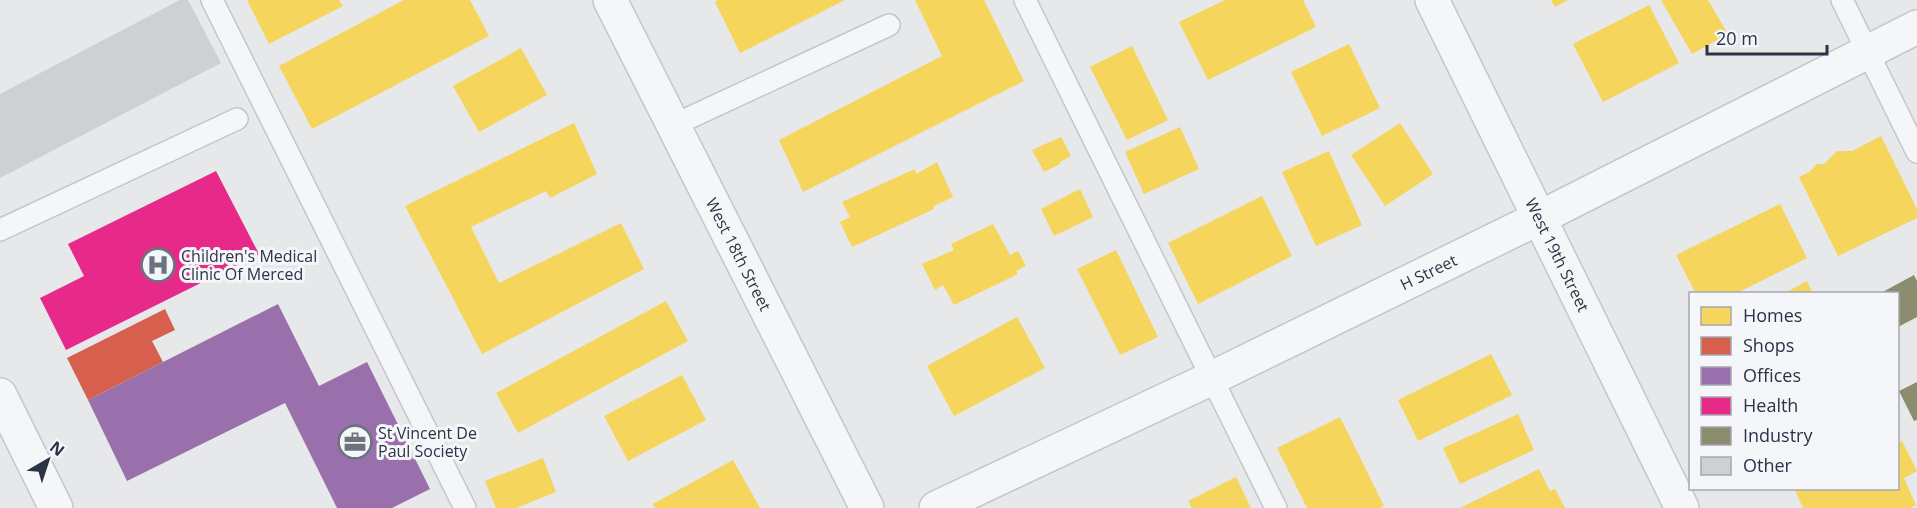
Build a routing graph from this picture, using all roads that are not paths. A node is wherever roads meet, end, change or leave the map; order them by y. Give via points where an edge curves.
1 (212, 0) edge
2 (610, 0) edge
3 (1025, 0) edge
4 (1432, 0) edge
5 (1842, 0) edge
6 (889, 25) dead end
7 (1917, 27) edge
8 (1868, 51) junction
9 (237, 119) dead end
10 (674, 125) junction
11 (1917, 152) edge
12 (1539, 218) junction
13 (0, 230) edge
14 (1212, 378) junction
15 (0, 396) edge
16 (56, 508) edge
17 (465, 508) edge
18 (867, 508) edge
19 (936, 508) edge
20 (1275, 508) edge
21 (1682, 508) edge

1 - 17 lane
2 - 10 street, West 18th Street
3 - 14 lane
4 - 12 street, West 19th Street
5 - 8 lane
6 - 10 lane
7 - 8 street, H Street
8 - 11 lane
8 - 12 street, H Street
9 - 13 lane
10 - 18 street, West 18th Street
12 - 14 street, H Street
12 - 21 street, West 19th Street
14 - 19 street, H Street
14 - 20 lane
15 - 16 street

